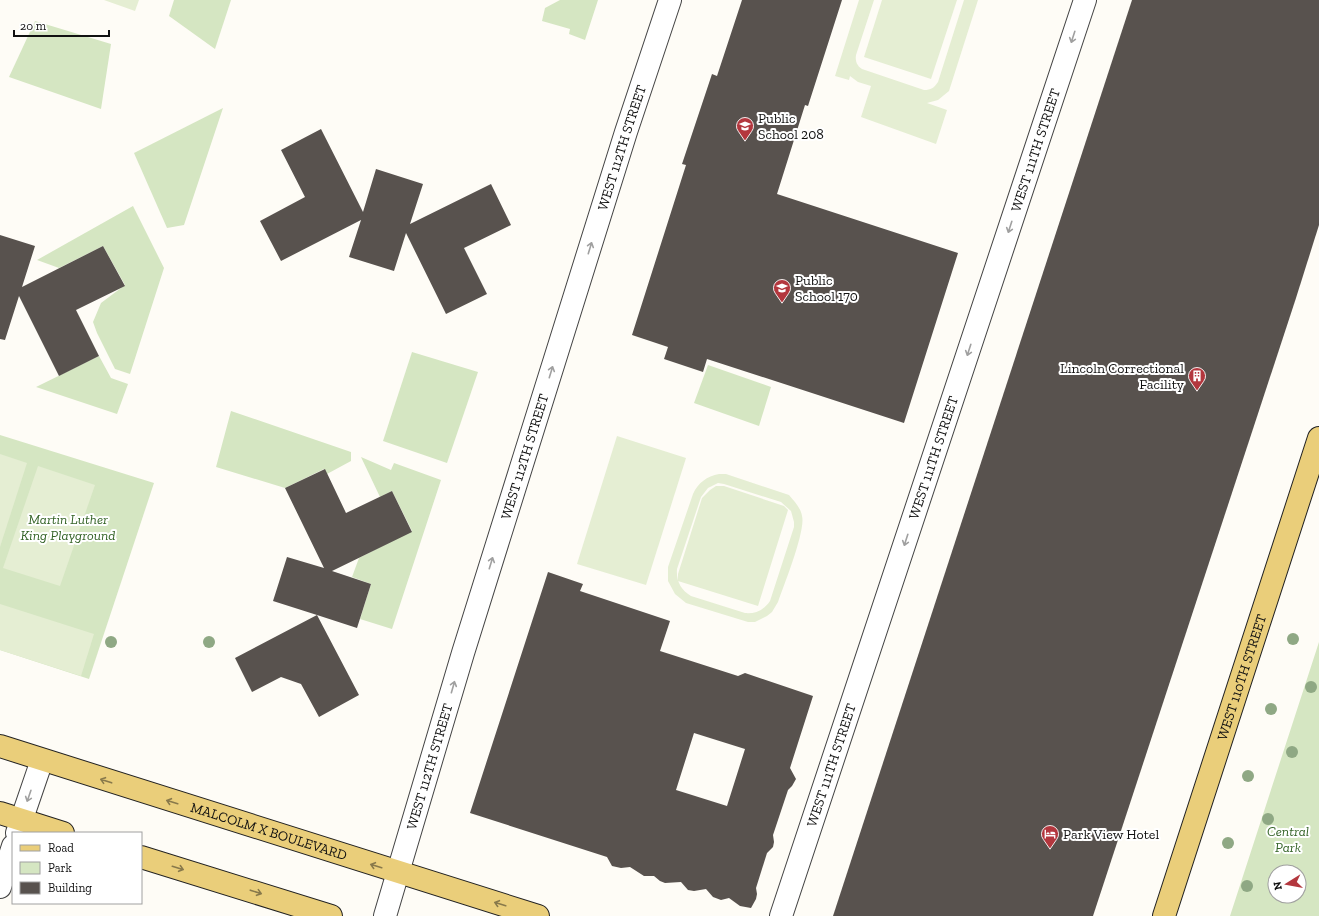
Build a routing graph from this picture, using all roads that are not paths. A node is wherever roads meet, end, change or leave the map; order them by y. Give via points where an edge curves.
1 (670, 0) edge
2 (1085, 0) edge
3 (1319, 438) edge
4 (0, 746) edge
5 (42, 760) junction
6 (0, 813) edge
7 (19, 826) edge
8 (57, 832) edge
9 (12, 849) edge
10 (142, 857) edge
11 (398, 872) junction
12 (0, 887) edge
13 (331, 916) edge
14 (385, 916) edge
15 (538, 916) edge
16 (781, 916) edge
17 (1164, 916) edge

11 -> 1 street, WEST 112TH STREET via 468,638 626,132
2 -> 16 street, WEST 111TH STREET
3 - 17 main road, WEST 110TH STREET
4 - 5 main road, MALCOLM X BOULEVARD
5 -> 7 street
11 -> 5 main road, MALCOLM X BOULEVARD
6 - 7 main road
7 - 8 main road
9 - 12 street
10 -> 13 main road
11 - 14 street, WEST 112TH STREET
15 -> 11 main road, MALCOLM X BOULEVARD

